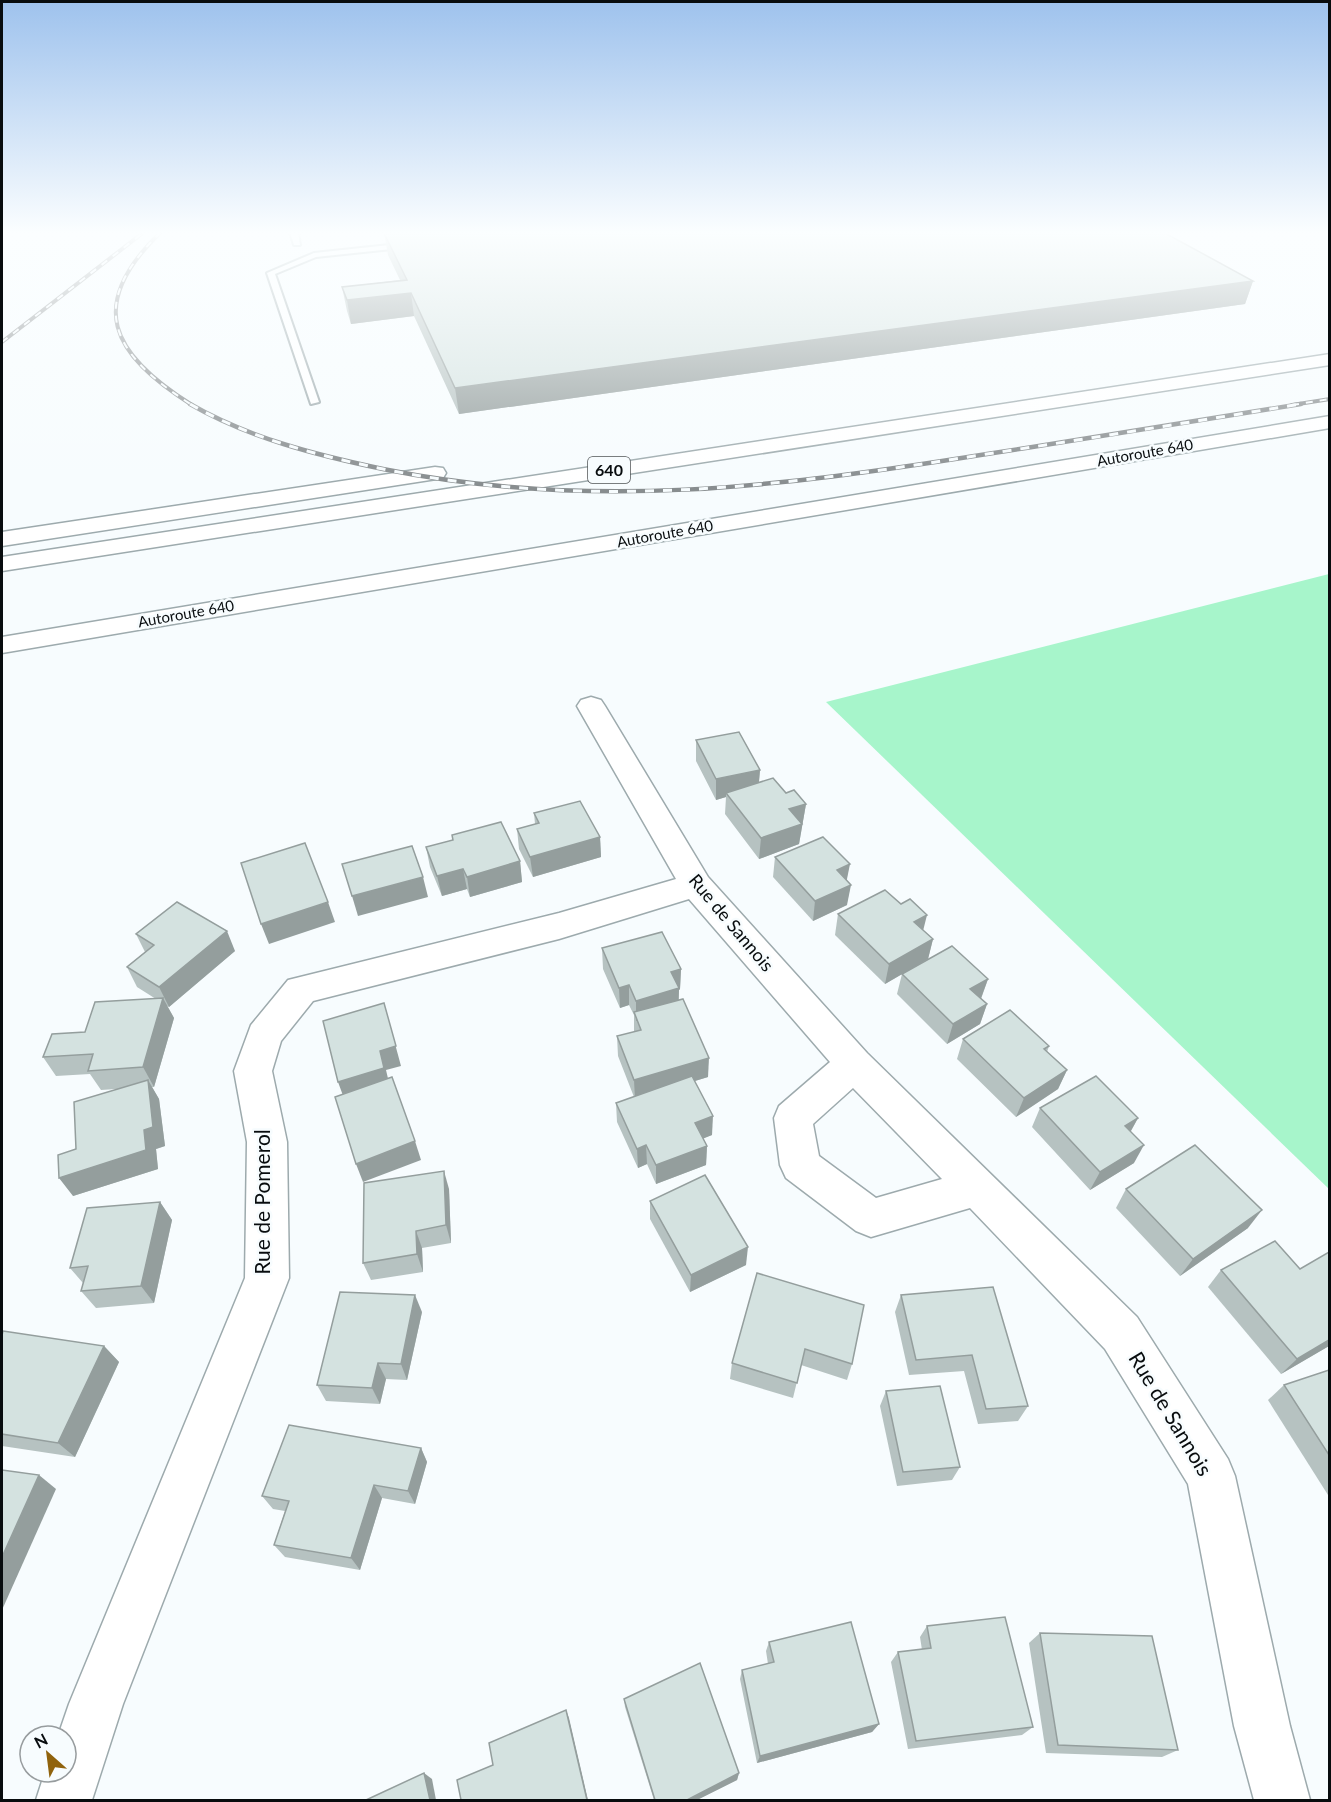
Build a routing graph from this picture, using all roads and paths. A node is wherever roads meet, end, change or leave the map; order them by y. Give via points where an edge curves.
1 (285, 316) edge
2 (1329, 359) edge
3 (1217, 376) junction
4 (314, 402) dead end
5 (1329, 422) edge
6 (774, 425) dead end
7 (453, 471) dead end
8 (2, 539) edge
9 (2, 564) edge
10 (2, 645) edge
11 (591, 706) dead end
12 (696, 885) junction
13 (854, 1064) junction
14 (977, 1188) junction
15 (64, 1800) edge
16 (1282, 1800) edge

1 - 4 lane
2 - 3 main road, 640
3 - 6 main road
3 - 9 main road, 640
5 - 10 main road, Autoroute 640
7 - 8 main road
11 - 12 main road, Rue de Sannois
12 - 13 main road, Rue de Sannois
12 - 15 main road, Rue de Pomerol via 559,926 301,990 264,1035 253,1071 267,1142 267,1278 96,1704
13 - 14 main road, Rue de Sannois
13 - 14 main road via 793,1118 800,1166 871,1218
14 - 16 main road, Rue de Sannois via 1121,1333 1211,1476 1262,1726

